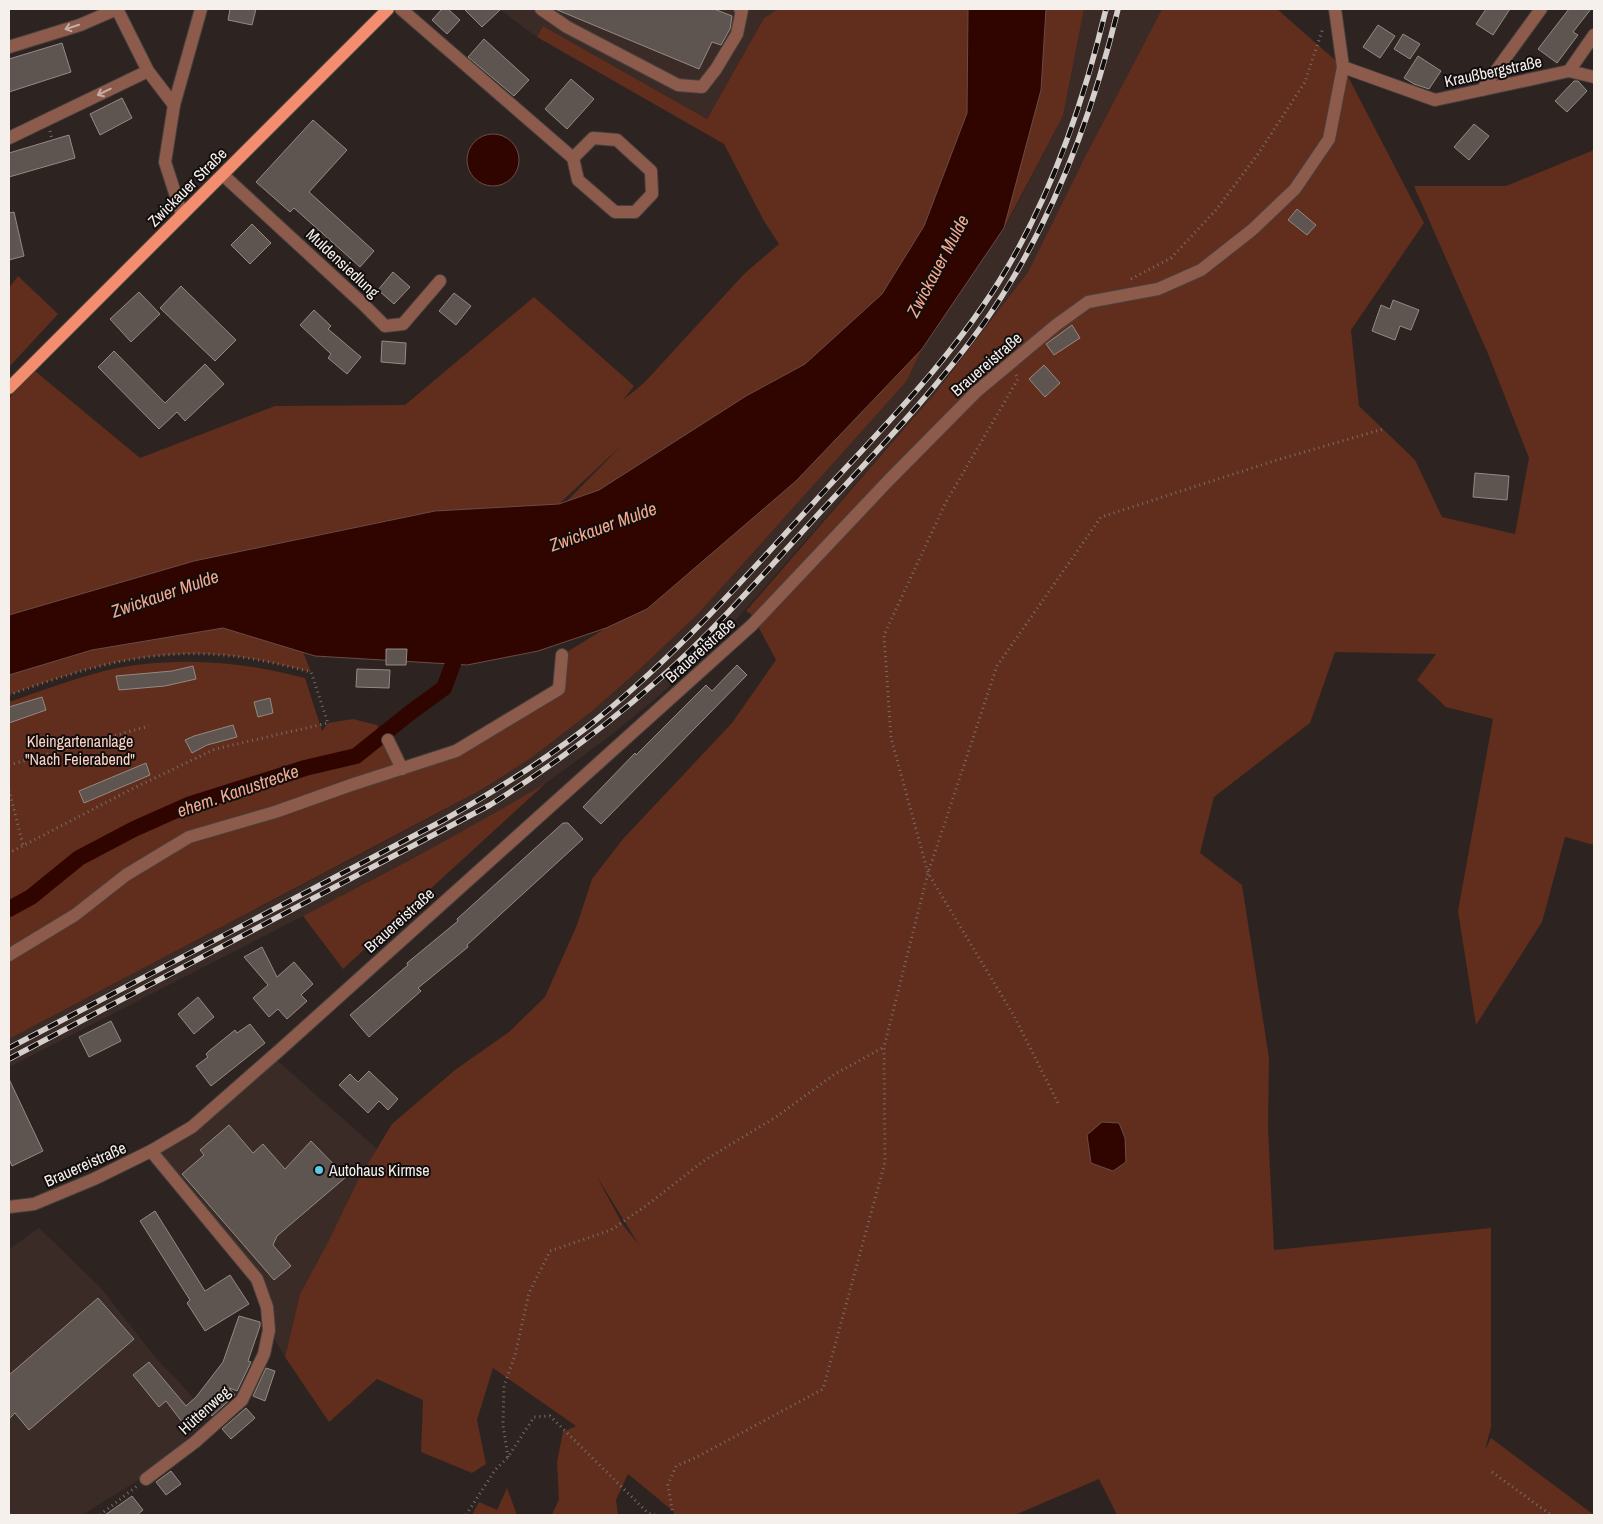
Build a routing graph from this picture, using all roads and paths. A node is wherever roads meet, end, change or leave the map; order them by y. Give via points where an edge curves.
1 (117, 9) edge
2 (201, 9) edge
3 (388, 9) edge
4 (401, 9) edge
5 (541, 9) edge
6 (740, 9) edge
7 (1335, 9) edge
8 (1541, 9) edge
9 (1324, 27) dead end
10 (1594, 35) edge
11 (9, 47) edge
12 (1343, 67) junction
13 (148, 71) junction
14 (1569, 71) junction
15 (1594, 77) edge
16 (1482, 90) junction
17 (174, 105) junction
18 (9, 138) edge
19 (573, 158) junction
20 (223, 174) junction
21 (182, 215) junction
22 (1129, 280) dead end
23 (440, 281) dead end
24 (1010, 364) junction
25 (9, 388) edge
26 (1383, 429) dead end
27 (562, 655) dead end
28 (9, 695) edge
29 (149, 726) dead end
30 (388, 740) dead end
31 (9, 765) edge
32 (402, 769) junction
33 (9, 790) edge
34 (23, 845) junction
35 (9, 853) edge
36 (928, 873) junction
37 (9, 955) edge
38 (884, 1047) junction
39 (1058, 1105) dead end
40 (151, 1152) junction
41 (9, 1207) edge
42 (508, 1457) junction
43 (1492, 1472) dead end
44 (146, 1479) joint
45 (100, 1515) edge
46 (466, 1515) edge
47 (655, 1515) edge
48 (673, 1515) edge
49 (1551, 1515) edge

1 -> 11 street via 80,25
1 - 13 street
2 - 17 street
3 - 20 main road, Zwickauer Straße
4 - 19 street
5 - 6 street via 678,85 702,87 737,34
7 - 12 street, Brauereistraße
8 - 16 street
9 - 22 path via 1305,82 1258,154 1216,210 1171,258
10 - 14 street
12 - 16 street, Kraußbergstraße via 1435,100
12 - 24 street, Brauereistraße via 1329,138 1295,189 1252,230 1201,270 1158,289 1088,302
13 - 17 street
13 -> 18 street
14 - 15 street, Kraußbergstraße
14 - 16 street, Kraußbergstraße
17 - 21 street via 164,162
19 - 19 street via 578,180 615,212 635,212 652,194 651,171 617,140 593,138
20 - 21 main road, Zwickauer Straße
20 - 23 street, Muldensiedlung via 385,326 403,324
21 - 25 main road, Zwickauer Straße
24 - 36 path via 1018,379 946,502 884,636 891,738
24 - 40 street, Brauereistraße via 962,405 752,626 213,1109 192,1127
26 - 36 path via 1101,517 997,666
27 - 32 street via 559,689 456,751
28 - 34 path via 116,662 166,655 206,654 268,661 311,672 328,723 215,749
29 - 31 path
30 - 32 street
32 - 37 street via 189,837
33 - 34 path
34 - 35 path
36 - 38 path
36 - 39 path via 1014,1016
38 - 42 path via 835,1074 776,1117 705,1160 611,1230 550,1251 530,1293 504,1386
38 - 48 path via 885,1162 823,1389 676,1466 668,1485
40 - 41 street, Brauereistraße via 34,1204
40 - 44 street, Hüttenweg via 257,1279 269,1330 264,1354 242,1400
42 - 46 path via 495,1470
42 - 47 path via 534,1417 550,1416 648,1513
43 - 49 path
44 - 45 path

